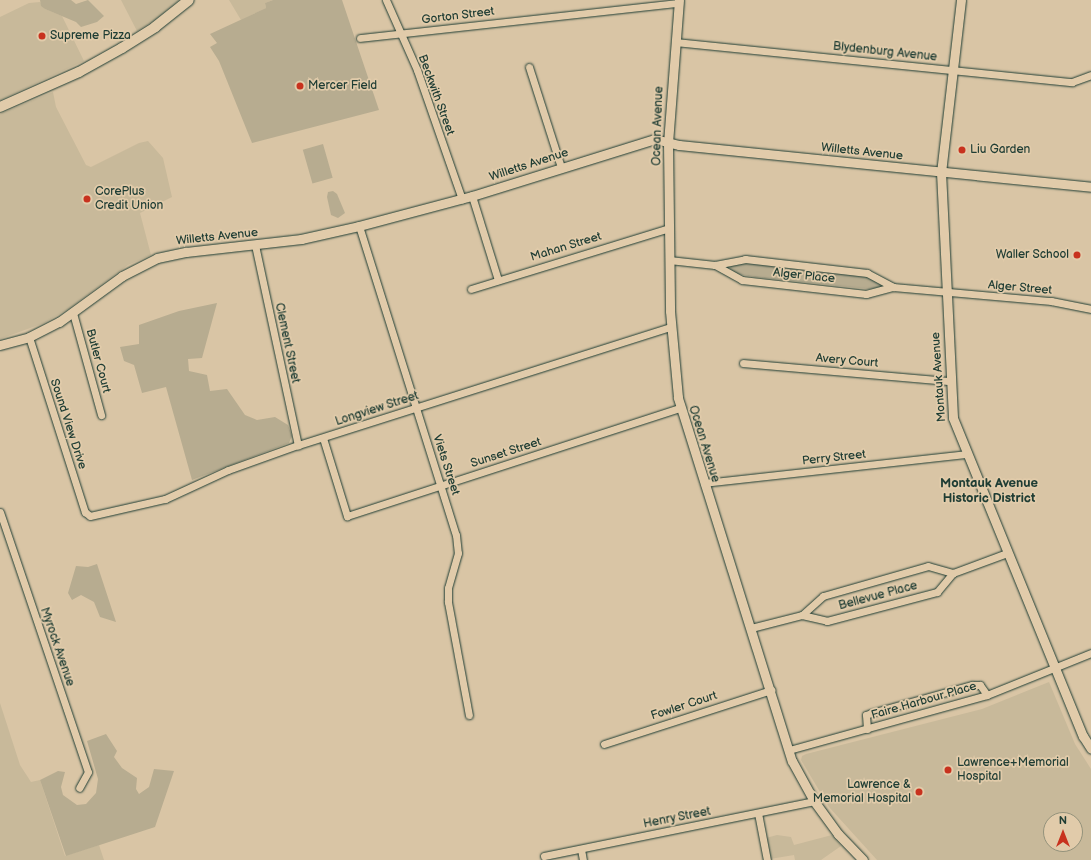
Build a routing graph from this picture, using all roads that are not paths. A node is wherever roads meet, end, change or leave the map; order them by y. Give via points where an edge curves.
1 (189, 0) edge
2 (386, 0) edge
3 (960, 0) edge
4 (679, 2) edge
5 (401, 34) junction
6 (360, 38) dead end
7 (675, 42) junction
8 (529, 67) dead end
9 (952, 70) junction
10 (1091, 74) edge
11 (0, 107) edge
12 (668, 142) junction
13 (561, 167) junction
14 (941, 172) junction
15 (1091, 187) edge
16 (472, 196) junction
17 (462, 199) junction
18 (359, 226) junction
19 (669, 228) junction
20 (255, 245) junction
21 (669, 260) junction
22 (716, 265) junction
23 (498, 280) junction
24 (893, 287) junction
25 (470, 289) dead end
26 (946, 292) junction
27 (1091, 309) edge
28 (73, 313) junction
29 (672, 327) junction
30 (29, 337) junction
31 (0, 345) edge
32 (743, 363) dead end
33 (950, 381) junction
34 (416, 408) junction
35 (680, 408) junction
36 (101, 415) dead end
37 (323, 438) junction
38 (298, 445) junction
39 (966, 454) junction
40 (704, 483) junction
41 (441, 486) junction
42 (0, 512) edge
43 (90, 516) joint
44 (1007, 553) junction
45 (953, 573) junction
46 (802, 615) junction
47 (751, 628) junction
48 (1091, 653) edge
49 (1055, 668) junction
50 (771, 690) junction
51 (987, 695) junction
52 (469, 715) dead end
53 (867, 729) junction
54 (604, 744) dead end
55 (1091, 749) edge
56 (789, 750) junction
57 (79, 788) dead end
58 (814, 801) junction
59 (758, 813) junction
60 (581, 849) junction
61 (544, 856) dead end
62 (583, 860) edge
63 (767, 860) edge
64 (863, 860) edge

1 - 11 main road via 171,16 122,48 79,72
2 - 5 street, Beckwith Street
3 - 9 street, Montauk Avenue
4 - 5 street, Gorton Street
4 - 7 street, Ocean Avenue
5 - 6 street, Gorton Street
5 - 17 street, Beckwith Street via 417,70
7 - 9 street, Blydenburg Avenue
7 - 12 street, Ocean Avenue
8 - 13 street
9 - 10 street, Blydenburg Avenue via 1072,82
9 - 14 street, Montauk Avenue
12 - 13 street, Willetts Avenue via 650,140
12 - 14 street, Willetts Avenue
12 - 19 street, Ocean Avenue
13 - 16 street, Willetts Avenue
14 - 15 street, Willetts Avenue
14 - 26 street, Montauk Avenue
16 - 17 street, Willetts Avenue
16 - 23 street
17 - 18 street, Willetts Avenue
18 - 20 street, Willetts Avenue via 314,237
18 - 34 street, Viets Street
19 - 21 street, Ocean Avenue
19 - 23 street, Mahan Street
20 - 28 street, Willetts Avenue via 175,253 149,261 122,276
20 - 38 street, Clement Street
21 - 22 street, Alger Place
21 - 29 street, Ocean Avenue
22 - 24 street, Alger Place via 745,259 867,273
22 - 24 street, Alger Place via 742,280 866,294
23 - 25 street, Mahan Street
24 - 26 street, Alger Place
26 - 27 street, Alger Street via 1051,302
26 - 33 street, Montauk Avenue
28 - 30 street, Willetts Avenue
28 - 36 street, Butler Court
29 - 34 street, Longview Street
29 - 35 street, Ocean Avenue via 674,375
30 - 31 street, Willetts Avenue
30 - 43 street, Sound View Drive via 85,512
32 - 33 street, Avery Court
33 - 39 street, Montauk Avenue via 952,418
34 - 37 street, Longview Street
34 - 41 street, Viets Street
35 - 40 street, Ocean Avenue
35 - 41 street, Sunset Street
37 - 38 street, Longview Street
37 - 41 street, Sunset Street via 347,516
38 - 43 street, Longview Street via 228,470 165,499
39 - 40 street, Perry Street
39 - 44 street, Montauk Avenue
40 - 47 street, Ocean Avenue
41 - 52 street, Viets Street via 456,535 458,553 448,588 448,602
42 - 57 street, Myrock Avenue via 88,772
44 - 45 street, Bellevue Place
44 - 49 street, Montauk Avenue
45 - 46 street, Bellevue Place via 928,566 823,596
45 - 46 street, Bellevue Place via 937,592 827,621
46 - 47 street, Bellevue Place
47 - 50 street, Ocean Avenue
48 - 49 street, Faire Harbour Place
49 - 51 street, Faire Harbour Place
49 - 55 street, Montauk Avenue via 1083,736
50 - 54 street, Fowler Court
50 - 56 street, Ocean Avenue
51 - 53 street, Faire Harbour Place
51 - 53 street, Faire Harbour Place via 980,685 972,685 871,713 866,715
53 - 56 street, Faire Harbour Place
56 - 58 street, Ocean Avenue via 796,770
58 - 59 street, Henry Street
58 - 64 street, Ocean Avenue via 838,834
59 - 60 street, Henry Street
59 - 63 street
60 - 61 street, Henry Street
60 - 62 street

